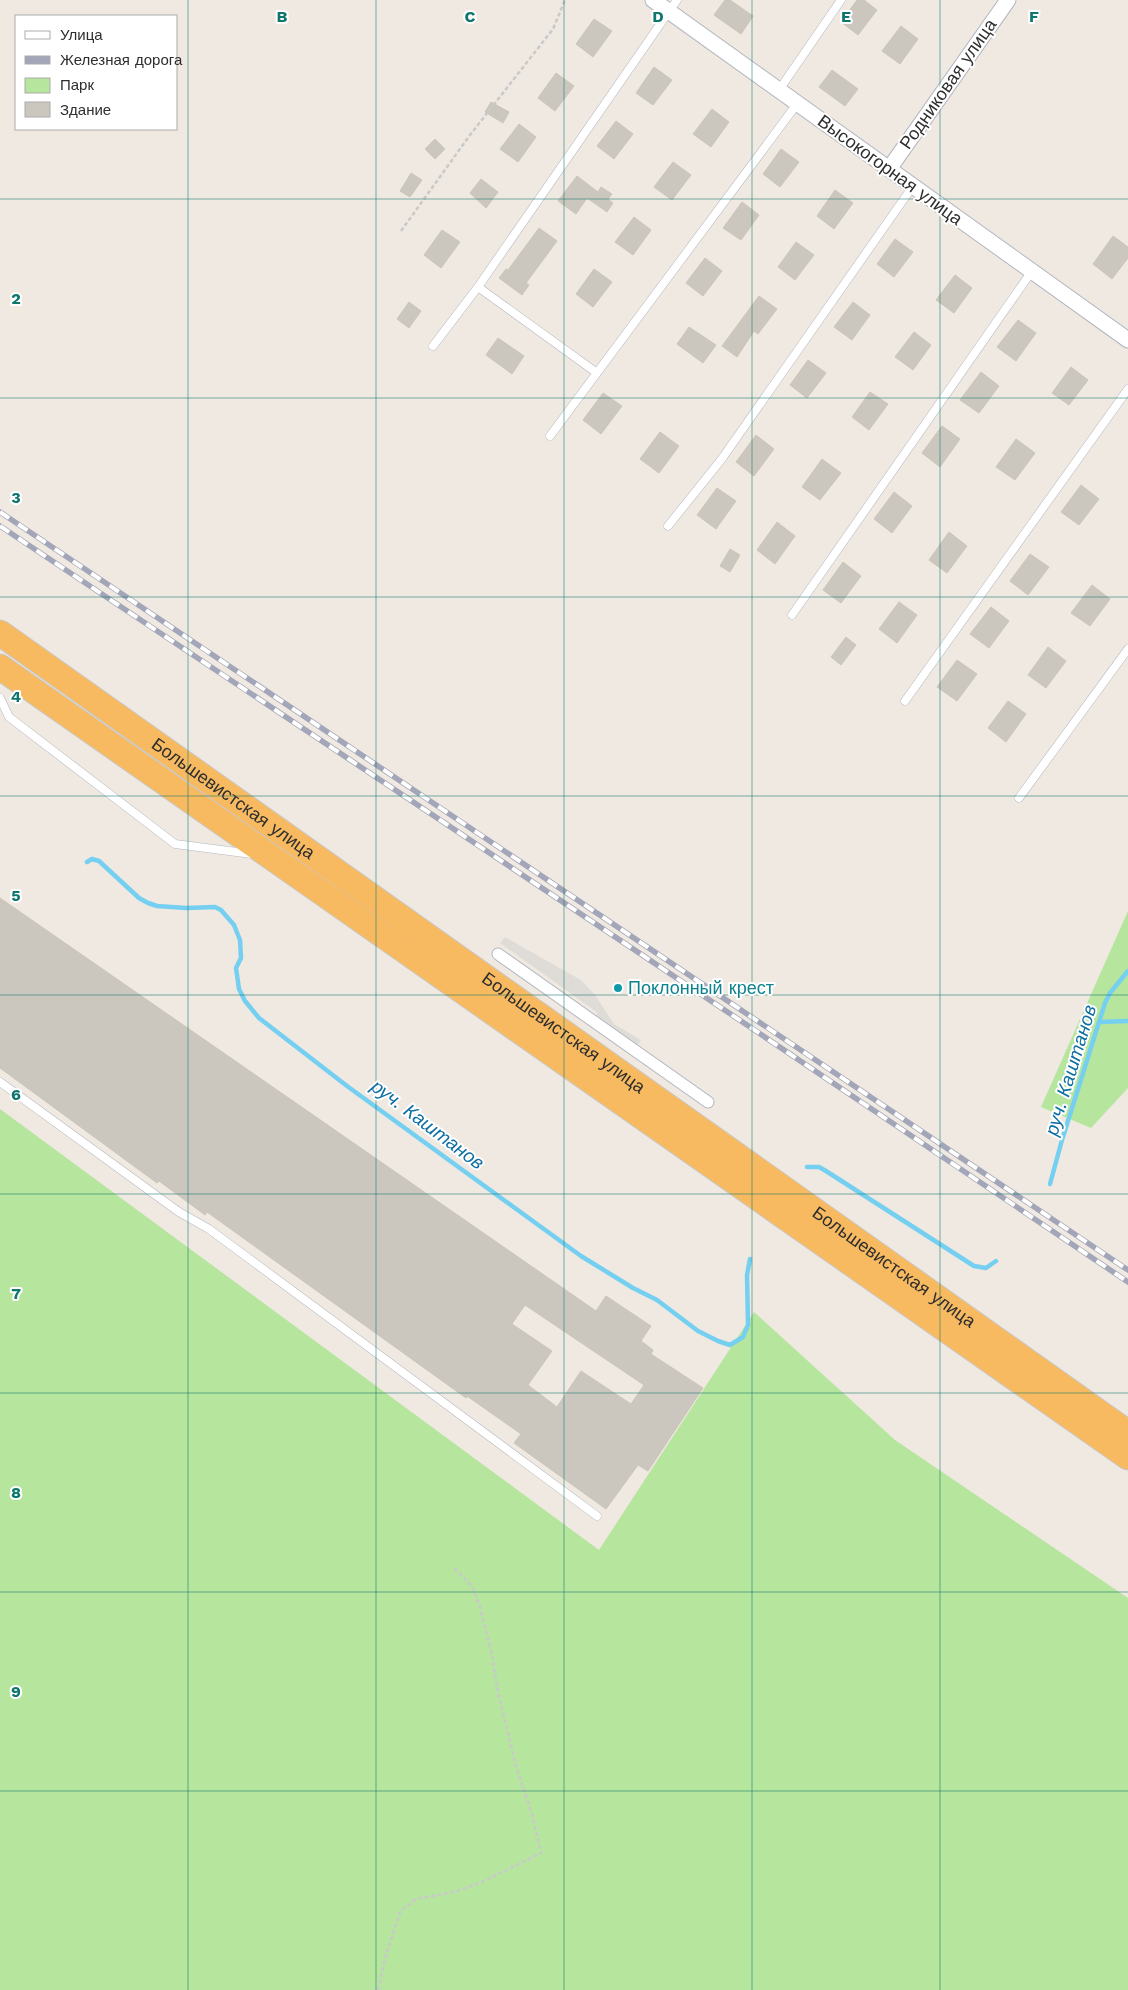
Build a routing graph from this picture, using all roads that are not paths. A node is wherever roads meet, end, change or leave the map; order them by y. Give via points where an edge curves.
1 (652, 0) edge
2 (841, 0) edge
3 (1008, 0) edge
4 (673, 6) edge
5 (779, 90) junction
6 (797, 104) junction
7 (889, 169) junction
8 (913, 186) junction
9 (1032, 272) junction
10 (478, 287) junction
11 (1126, 334) edge
12 (433, 346) dead end
13 (597, 372) junction
14 (1128, 389) edge
15 (550, 436) dead end
16 (668, 526) dead end
17 (792, 615) dead end
18 (0, 633) edge
19 (1128, 649) edge
20 (0, 667) edge
21 (0, 698) edge
22 (905, 701) dead end
23 (1019, 798) dead end
24 (271, 857) junction
25 (498, 954) dead end
26 (0, 1082) edge
27 (708, 1102) dead end
28 (1128, 1433) edge
29 (1128, 1456) edge
30 (598, 1516) dead end

1 - 4 street, Высокогорная улица
2 - 5 lane
3 - 7 street, Родниковая улица
4 - 5 street, Высокогорная улица
4 - 10 lane
5 - 6 street, Высокогорная улица
6 - 7 street, Высокогорная улица
6 - 13 lane
7 - 8 street, Высокогорная улица
8 - 9 street, Высокогорная улица
8 - 16 lane via 721,460
9 - 11 street, Высокогорная улица
9 - 17 lane
10 - 12 lane
10 - 13 lane
13 - 15 lane
14 - 22 lane
18 - 28 highway, Большевистская улица
19 - 23 lane
20 - 24 highway, Большевистская улица
21 - 24 lane via 9,717 174,844
24 - 29 highway, Большевистская улица
25 - 27 street
26 - 30 lane via 180,1212 209,1229

